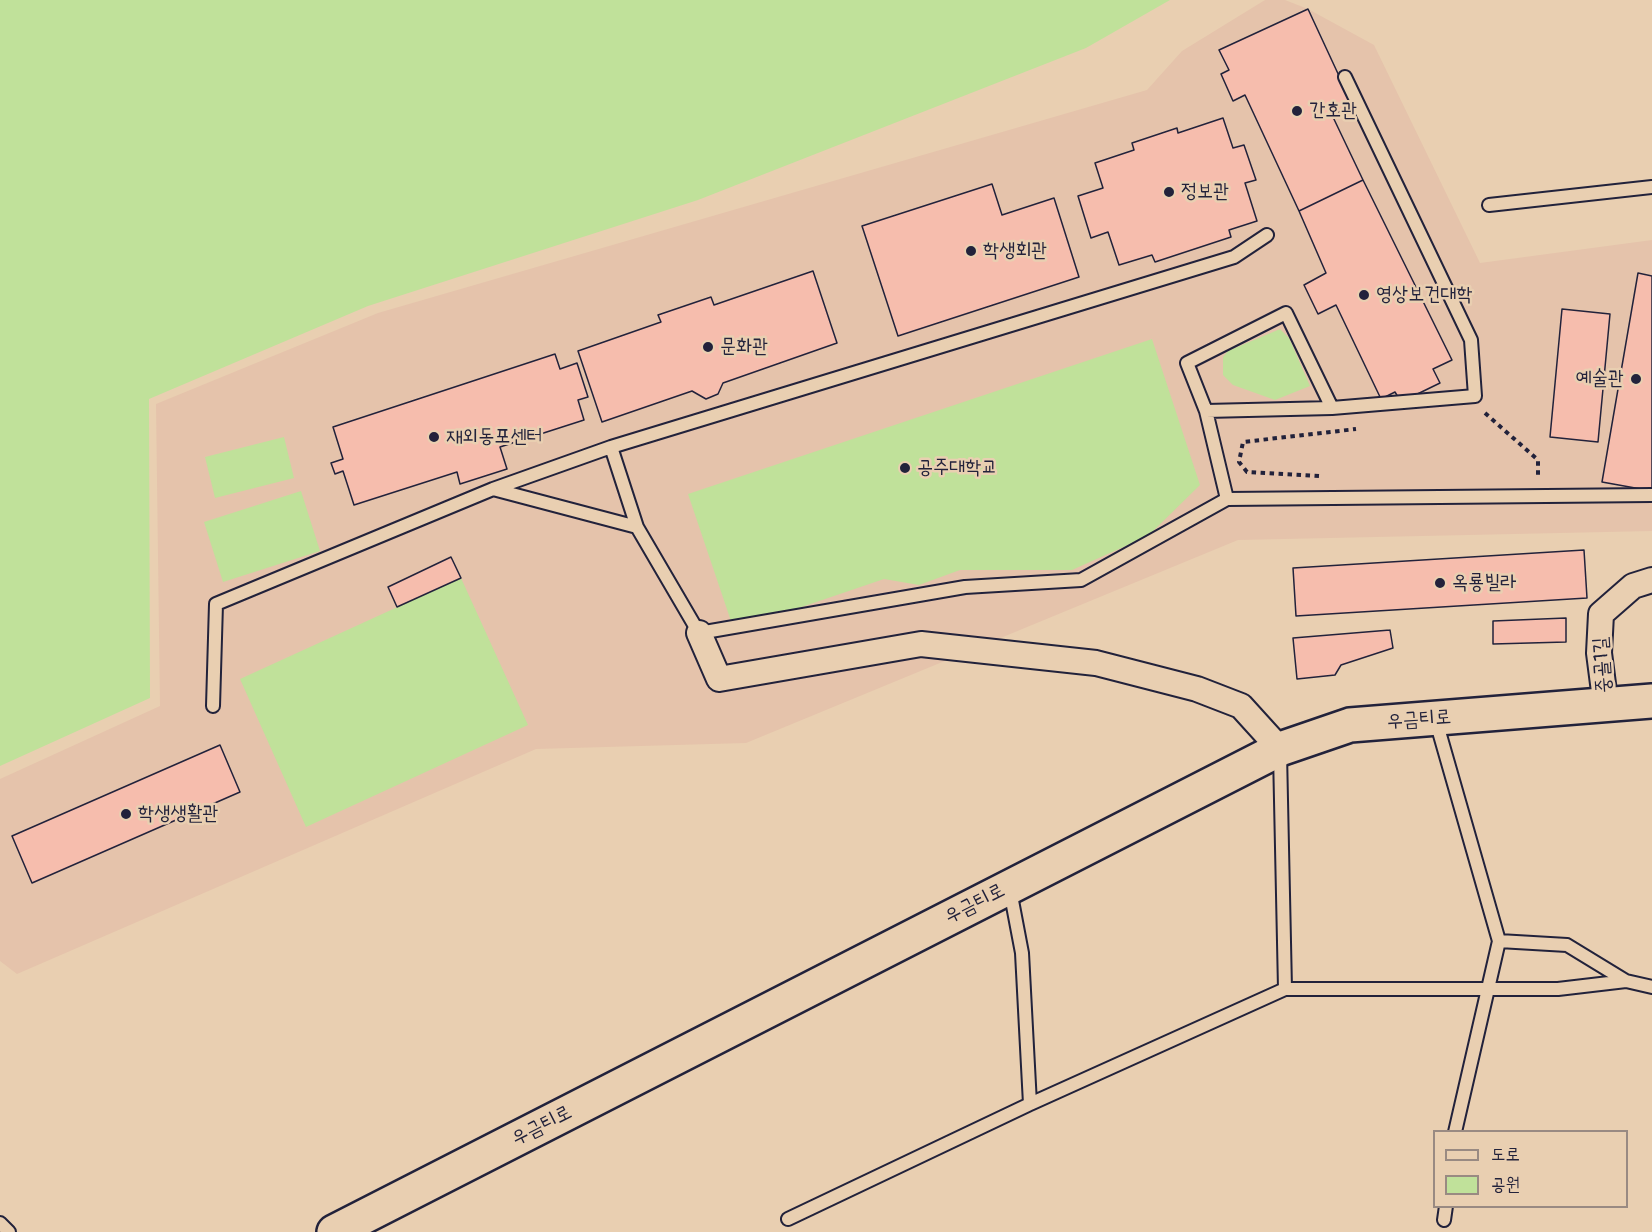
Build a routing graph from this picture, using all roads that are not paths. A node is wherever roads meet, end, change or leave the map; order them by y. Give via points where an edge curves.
1 (1345, 77) dead end
2 (1652, 187) edge
3 (1489, 205) dead end
4 (1267, 235) dead end
5 (1332, 408) junction
6 (1206, 411) junction
7 (611, 447) junction
8 (493, 489) junction
9 (1652, 495) edge
10 (1227, 499) junction
11 (637, 527) junction
12 (1652, 580) edge
13 (699, 633) junction
14 (1652, 701) edge
15 (213, 706) dead end
16 (1606, 707) junction
17 (1435, 718) junction
18 (1280, 749) junction
19 (1010, 886) junction
20 (1499, 941) junction
21 (1626, 981) junction
22 (1652, 987) edge
23 (1285, 989) junction
24 (1488, 989) junction
25 (1030, 1104) junction
26 (1455, 1130) edge
27 (1446, 1208) edge
28 (788, 1219) dead end
29 (1444, 1220) dead end
30 (0, 1223) edge
31 (9, 1232) edge
32 (334, 1232) edge

1 - 5 lane via 1471,340 1474,396
2 - 3 lane
4 - 7 lane via 1234,257
5 - 6 lane
5 - 6 lane via 1286,313 1187,363
6 - 10 lane
7 - 8 lane
7 - 11 lane
8 - 11 lane
8 - 15 lane via 216,604
9 - 10 lane
10 - 13 lane via 1081,580 965,587
11 - 13 lane
12 - 16 street, 중골1길 via 1633,586 1601,614 1599,653
13 - 18 street via 719,679 921,644 1096,663 1197,689 1241,706
14 - 16 main road, 우금티로
16 - 17 main road, 우금티로
17 - 18 main road, 우금티로 via 1350,726
17 - 20 lane
18 - 19 main road, 우금티로
18 - 23 lane
19 - 25 lane via 1022,953
19 - 32 main road, 우금티로
20 - 21 lane via 1567,945
20 - 24 lane
21 - 22 lane
21 - 24 lane via 1558,989
23 - 24 lane
23 - 25 lane
24 - 26 lane
25 - 28 lane
27 - 29 lane
30 - 31 lane

